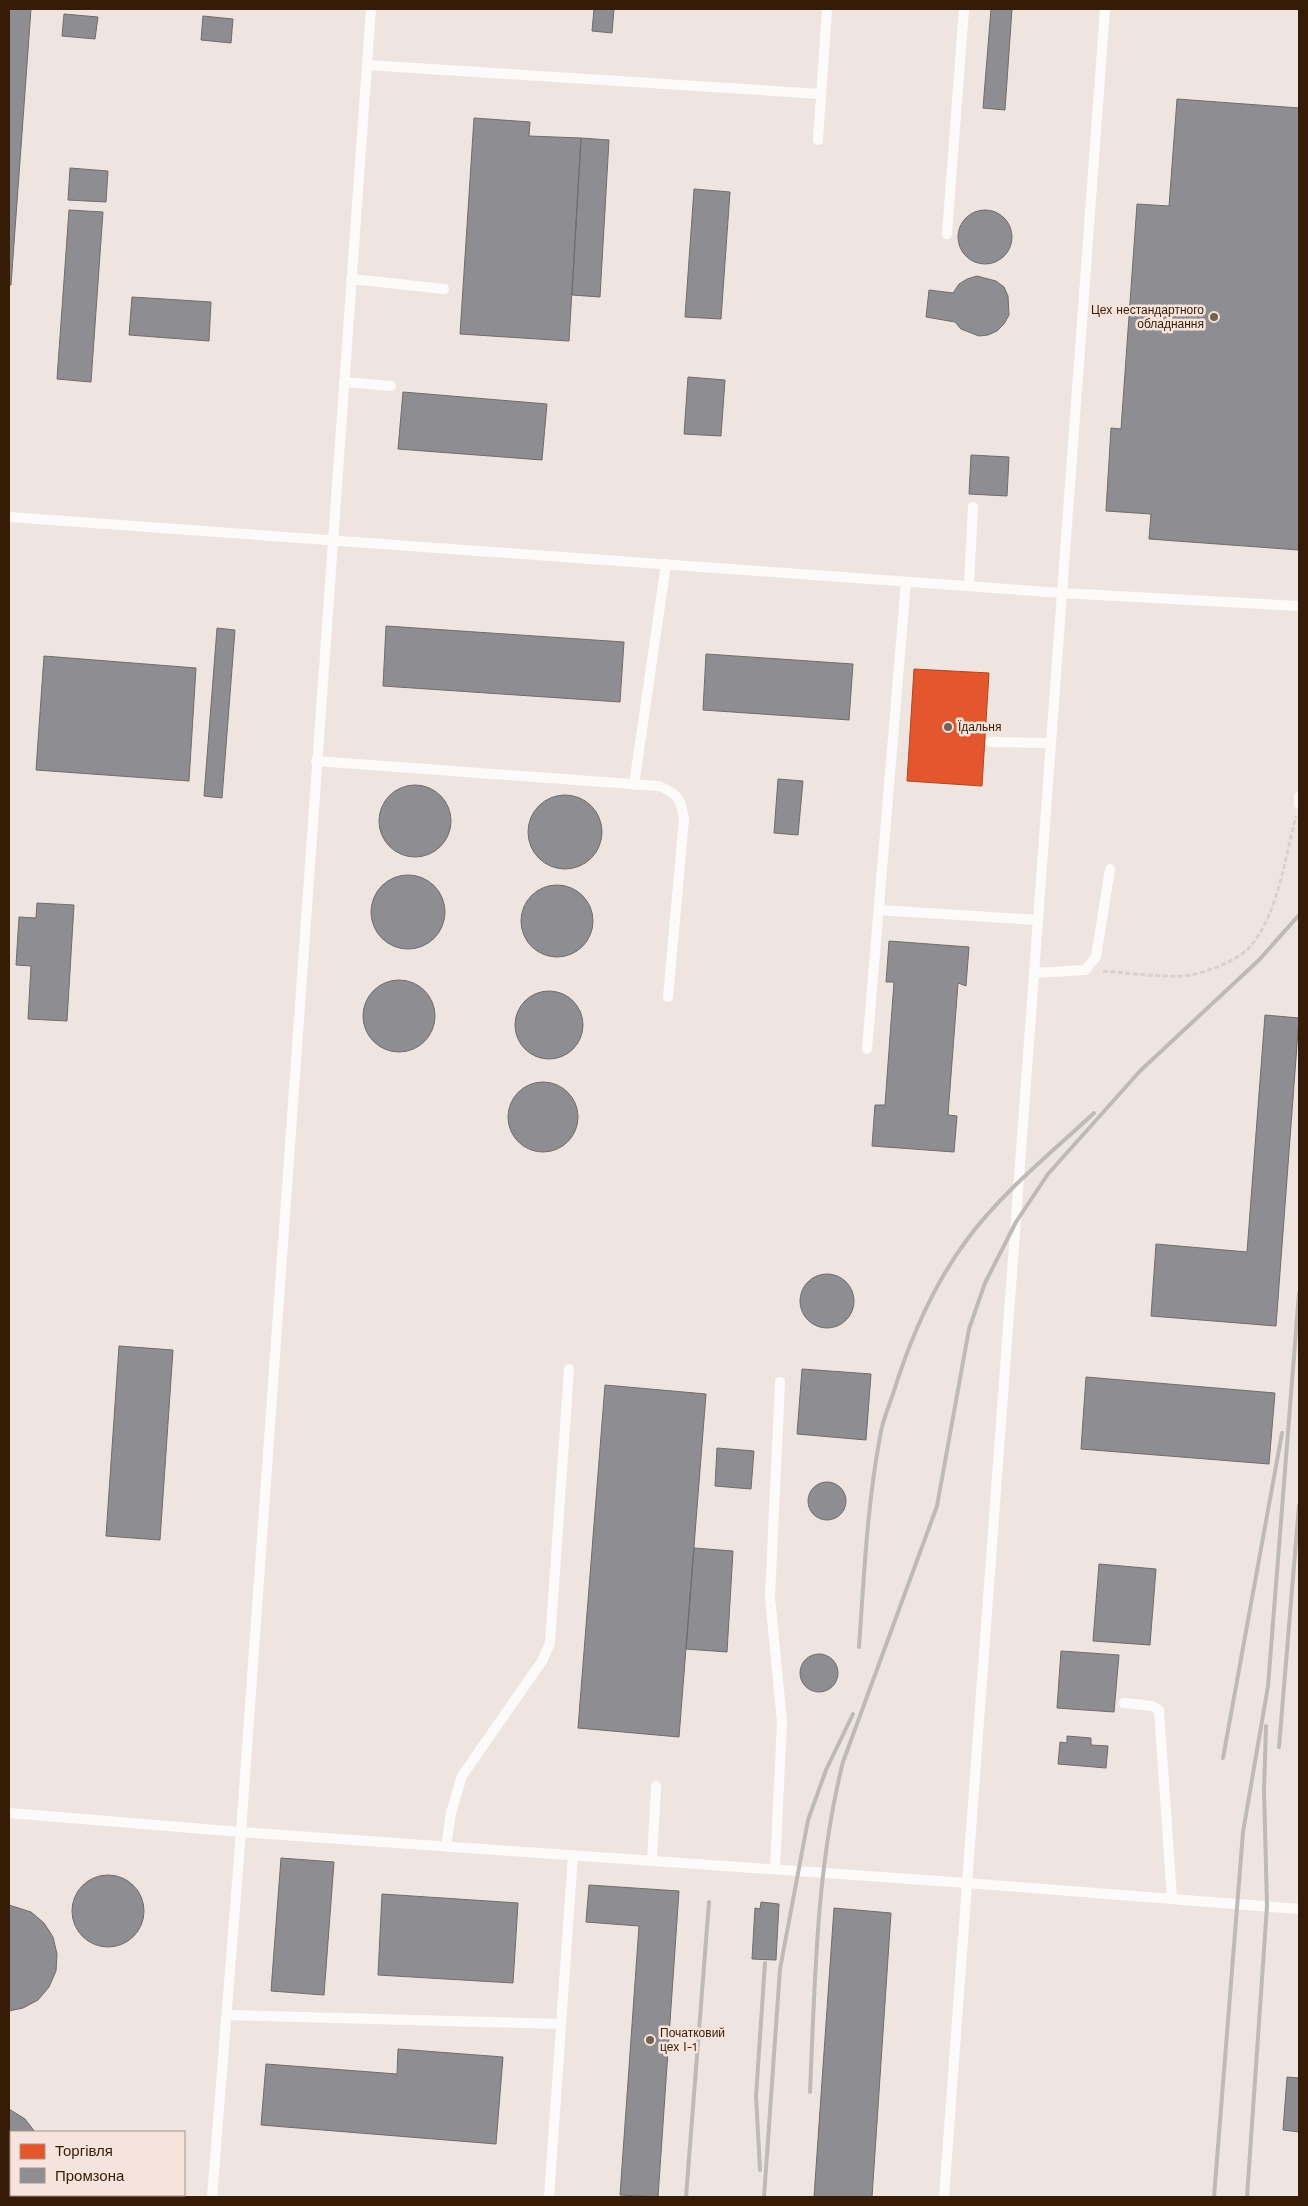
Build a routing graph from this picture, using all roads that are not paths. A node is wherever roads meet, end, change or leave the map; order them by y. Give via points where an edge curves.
1 (371, 9) edge
2 (828, 9) edge
3 (964, 9) edge
4 (1105, 9) edge
5 (367, 65) junction
6 (821, 94) junction
7 (818, 140) dead end
8 (947, 234) dead end
9 (351, 279) junction
10 (444, 290) dead end
11 (344, 382) junction
12 (391, 386) dead end
13 (973, 506) dead end
14 (9, 517) edge
15 (332, 540) junction
16 (666, 564) junction
17 (906, 582) junction
18 (969, 586) junction
19 (1062, 593) junction
20 (1299, 606) edge
21 (991, 742) dead end
22 (1051, 743) junction
23 (316, 761) junction
24 (634, 785) junction
25 (1299, 797) edge
26 (1299, 804) edge
27 (1110, 869) dead end
28 (879, 910) junction
29 (1038, 920) junction
30 (1034, 973) junction
31 (668, 997) dead end
32 (867, 1049) dead end
33 (569, 1369) dead end
34 (780, 1382) dead end
35 (1124, 1703) dead end
36 (656, 1786) dead end
37 (9, 1813) edge
38 (241, 1832) junction
39 (446, 1846) junction
40 (573, 1855) junction
41 (652, 1861) junction
42 (775, 1869) junction
43 (967, 1883) junction
44 (1172, 1899) junction
45 (1299, 1909) edge
46 (227, 2015) junction
47 (561, 2024) junction
48 (212, 2197) edge
49 (549, 2197) edge
50 (944, 2197) edge

1 - 5 lane
2 - 6 lane
3 - 8 lane
4 - 19 lane
5 - 6 lane
5 - 9 lane
6 - 7 lane
9 - 10 lane
9 - 11 lane
11 - 12 lane
11 - 15 lane
13 - 18 lane
14 - 15 lane
15 - 16 lane
15 - 23 lane
16 - 17 lane
16 - 24 lane
17 - 18 lane
17 - 28 lane
18 - 19 lane
19 - 20 lane
19 - 22 lane
21 - 22 lane
22 - 29 lane
23 - 24 lane
23 - 38 lane
24 - 31 lane via 659,786 674,792 682,804 684,819
25 - 26 lane
27 - 30 lane via 1096,957 1085,970
28 - 29 lane
28 - 32 lane
29 - 30 lane
30 - 43 lane
33 - 39 lane via 550,1642 542,1661 462,1776
34 - 42 lane via 770,1597 782,1722
35 - 44 lane via 1152,1706 1159,1710
36 - 41 lane
37 - 38 lane
38 - 39 lane
38 - 46 lane
39 - 40 lane
40 - 41 lane
40 - 47 lane
41 - 42 lane
42 - 43 lane
43 - 44 lane
43 - 50 lane
44 - 45 lane
46 - 47 lane
46 - 48 lane
47 - 49 lane

